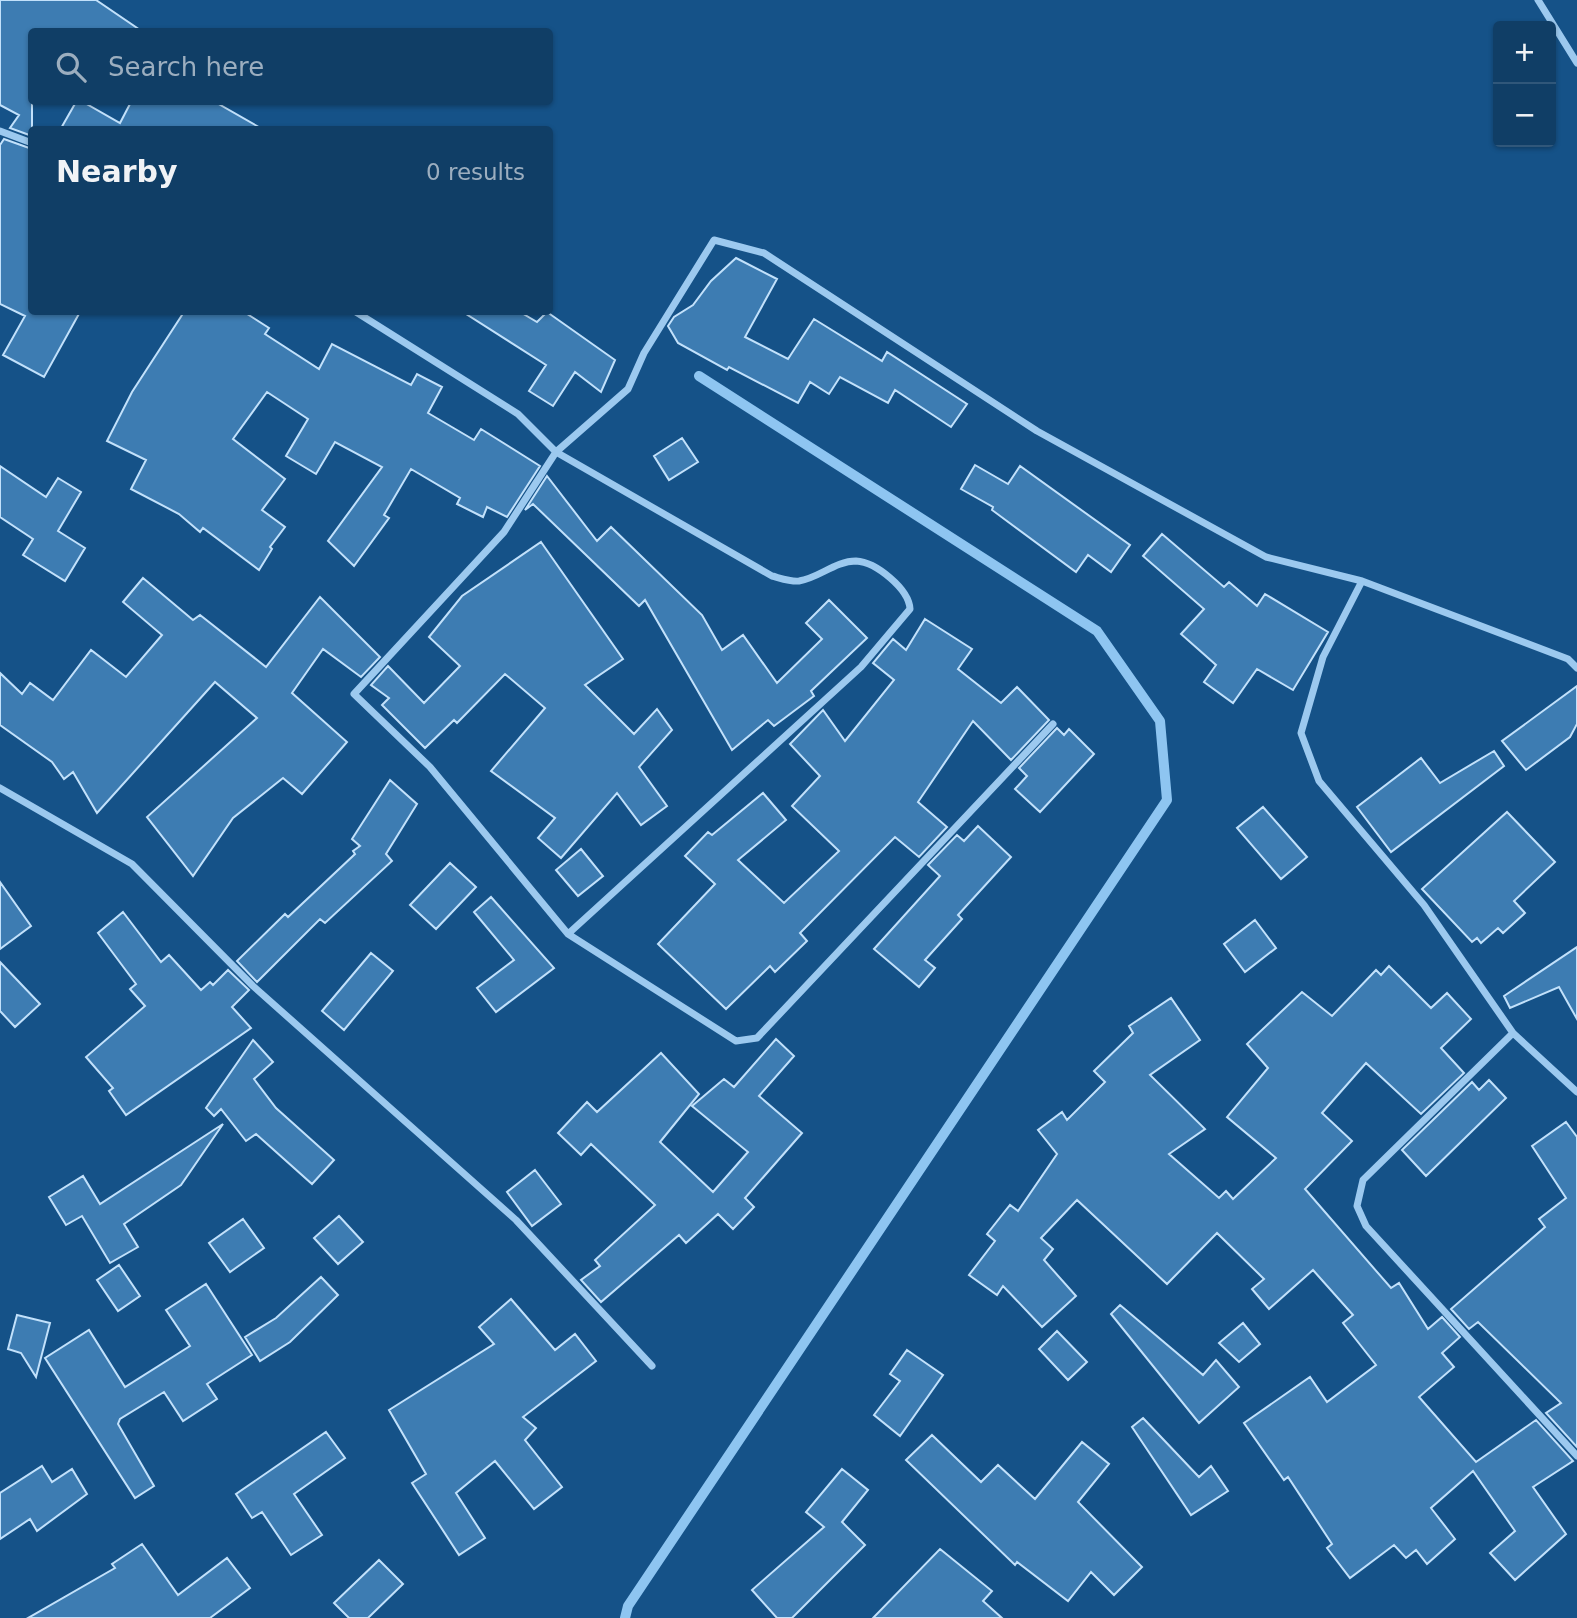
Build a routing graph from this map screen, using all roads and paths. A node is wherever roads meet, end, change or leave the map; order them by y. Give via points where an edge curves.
1 (1538, 0) edge
2 (1577, 63) edge
3 (0, 131) edge
4 (28, 142) edge
5 (361, 315) edge
6 (556, 452) junction
7 (1362, 581) junction
8 (1573, 659) edge
9 (1577, 668) edge
10 (1053, 724) dead end
11 (0, 788) edge
12 (568, 934) junction
13 (1513, 1033) junction
14 (1577, 1092) edge
15 (652, 1366) dead end
16 (1577, 1457) edge

1 - 2 street
3 - 4 street
5 - 6 street via 518,414
6 - 7 street via 628,389 644,353 714,240 764,253 1037,431 1266,557
6 - 12 street via 503,532 354,694 430,767
6 - 12 street via 772,576 797,582 859,561 905,591 910,610 861,667
7 - 8 street
7 - 13 street via 1323,657 1301,733 1319,781 1424,905
8 - 9 street
10 - 12 street via 757,1038 736,1041
11 - 15 street via 132,864 253,986 516,1220
13 - 14 street
13 - 16 street via 1363,1180 1357,1206 1366,1226

